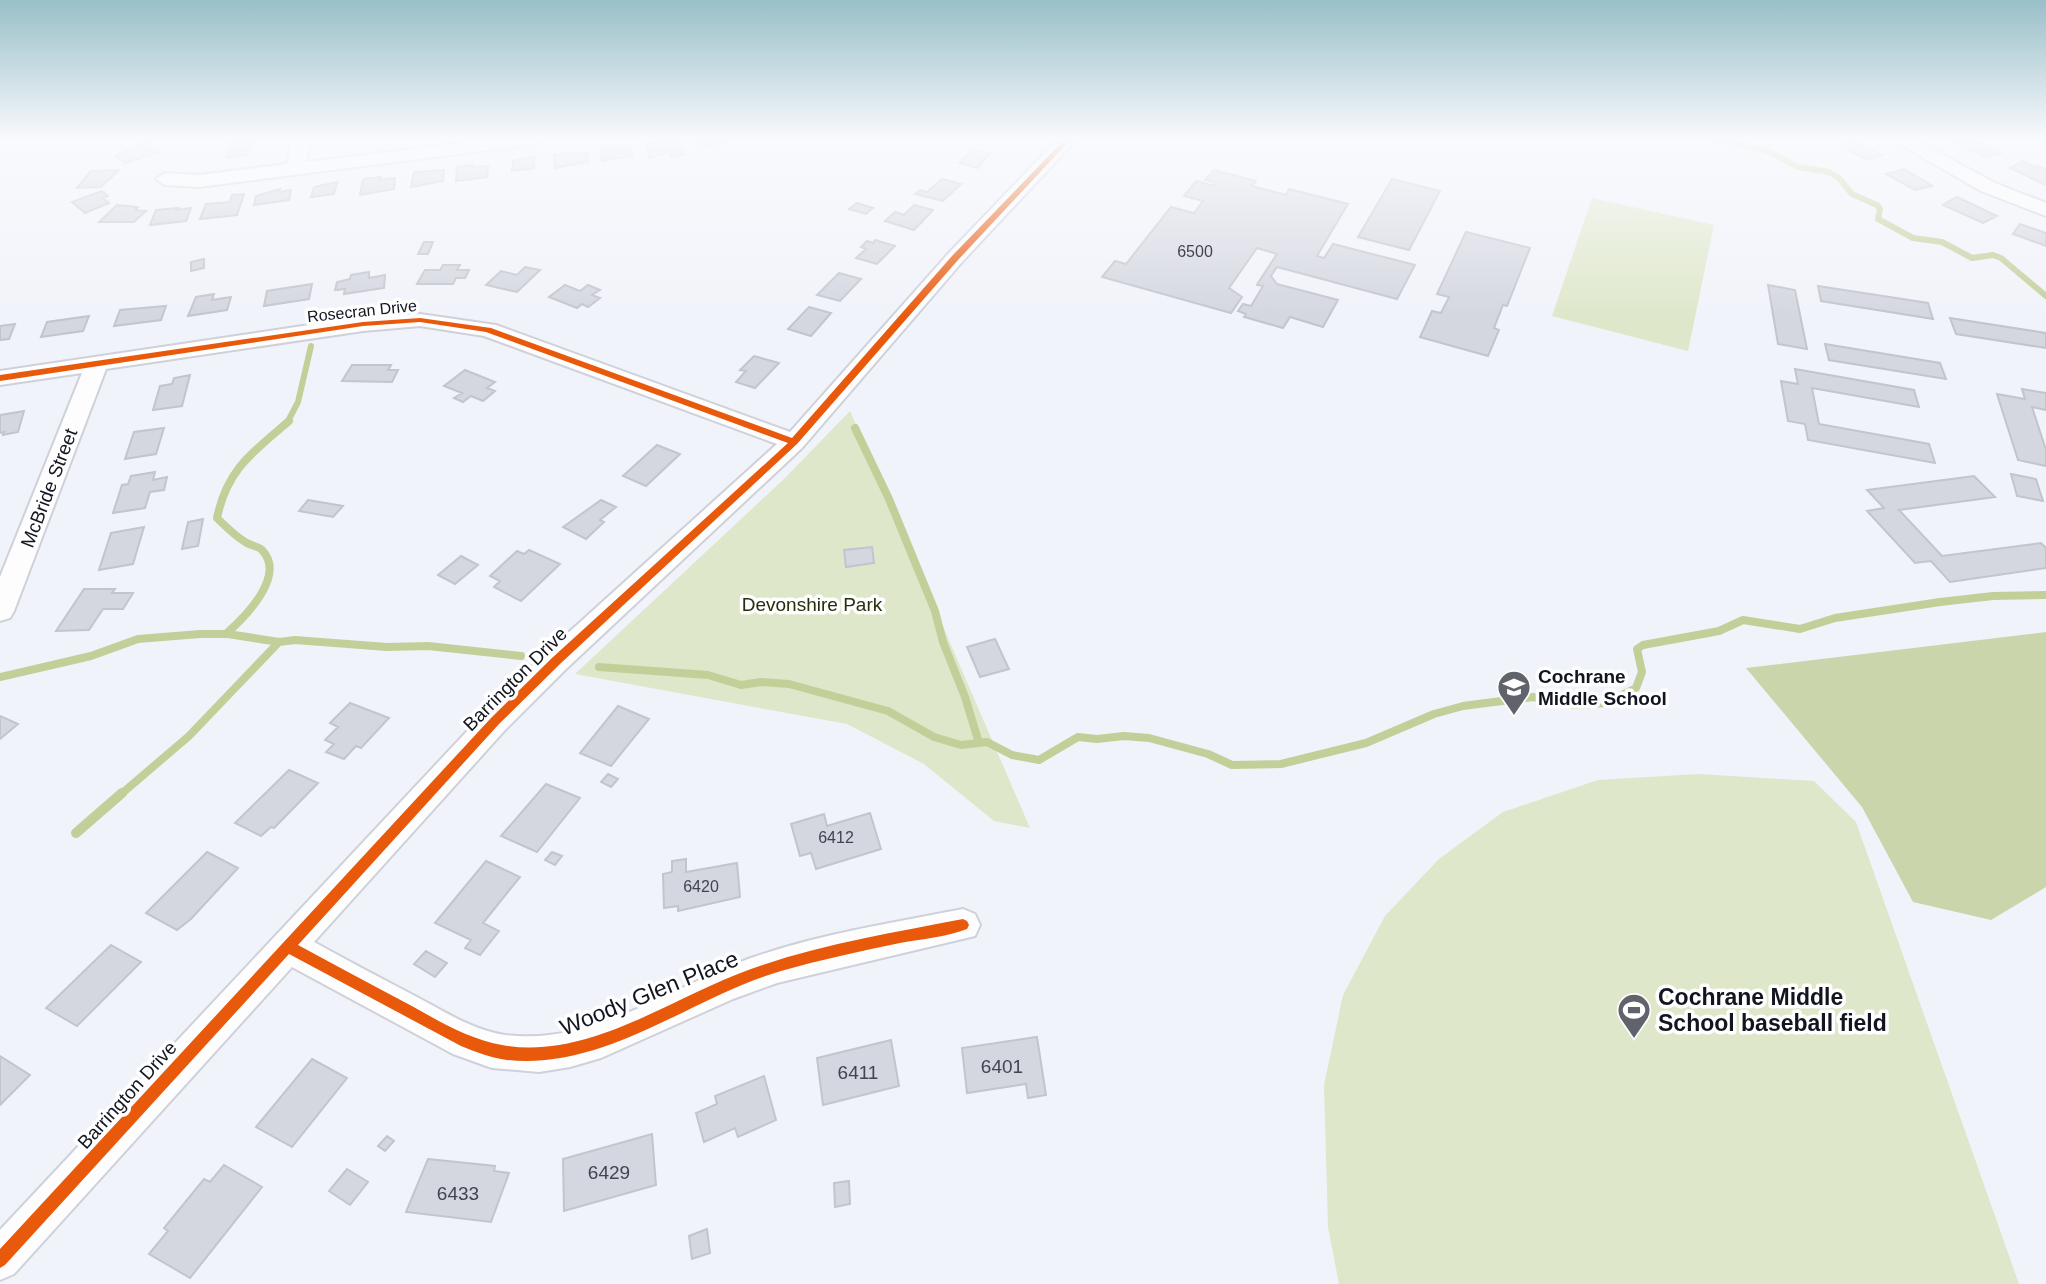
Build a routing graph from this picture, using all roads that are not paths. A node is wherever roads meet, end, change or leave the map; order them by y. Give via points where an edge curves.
1 (1011, 199) edge
2 (2018, 199) edge
3 (2046, 210) edge
4 (97, 364) junction
5 (0, 378) edge
6 (794, 442) junction
7 (0, 611) edge
8 (963, 925) dead end
9 (287, 946) junction
10 (0, 1260) edge

1 - 6 street, Barrington Drive
2 - 3 street
4 - 5 street, Rosecran Drive
4 - 6 street, Rosecran Drive via 363,324 447,323 506,335
4 - 7 street, McBride Street
6 - 9 street, Barrington Drive via 512,704
8 - 9 street, Woody Glen Place via 749,975 616,1034 547,1054 506,1053 458,1038
9 - 10 street, Barrington Drive

